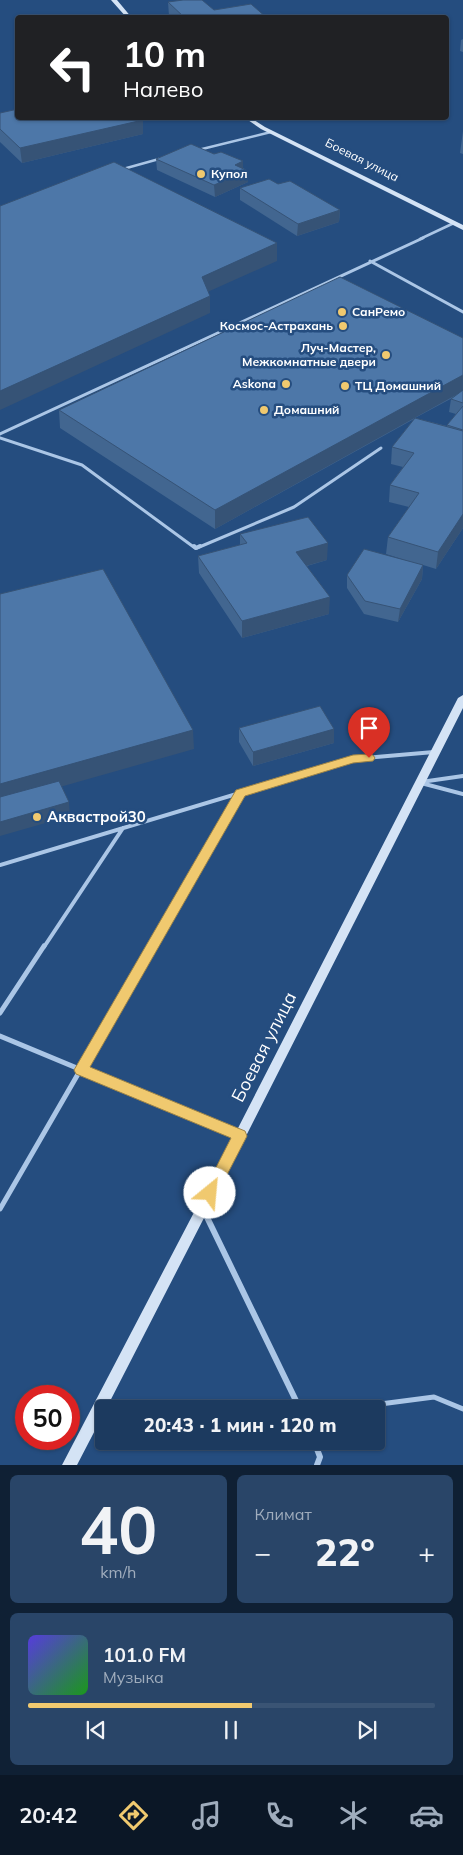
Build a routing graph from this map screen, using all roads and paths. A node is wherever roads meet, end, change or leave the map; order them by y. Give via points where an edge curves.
1 (114, 0) edge
2 (127, 15) edge
3 (251, 120) edge
4 (271, 132) junction
5 (194, 151) edge
6 (166, 158) edge
7 (118, 170) edge
8 (454, 223) junction
9 (463, 228) edge
10 (370, 261) junction
11 (463, 312) edge
12 (0, 436) edge
13 (381, 448) dead end
14 (463, 698) edge
15 (434, 752) junction
16 (463, 776) edge
17 (419, 782) junction
18 (240, 793) junction
19 (463, 794) edge
20 (123, 828) junction
21 (0, 866) edge
22 (0, 1013) edge
23 (0, 1036) edge
24 (81, 1070) junction
25 (240, 1136) junction
26 (203, 1207) junction
27 (0, 1209) edge
28 (296, 1400) edge
29 (385, 1403) edge
30 (463, 1409) edge
31 (317, 1450) edge
32 (69, 1465) edge
33 (318, 1465) edge

1 - 2 main road
3 - 4 main road, Боевая улица
4 - 5 lane
4 - 8 main road, Боевая улица
6 - 7 lane
8 - 9 main road, Боевая улица
8 - 10 lane
10 - 11 lane
10 - 12 lane
12 - 13 lane via 82,465 196,548 294,508
14 - 15 main road, Боевая улица
15 - 17 main road, Боевая улица
15 - 18 lane via 353,759
16 - 17 lane
17 - 19 lane
17 - 25 main road, Боевая улица
18 - 20 lane
18 - 24 lane
20 - 21 lane
20 - 22 lane
23 - 24 lane
24 - 25 lane
24 - 27 lane
25 - 26 main road, Боевая улица
26 - 28 street
26 - 32 main road, Боевая улица
29 - 30 lane via 434,1397
31 - 33 street

